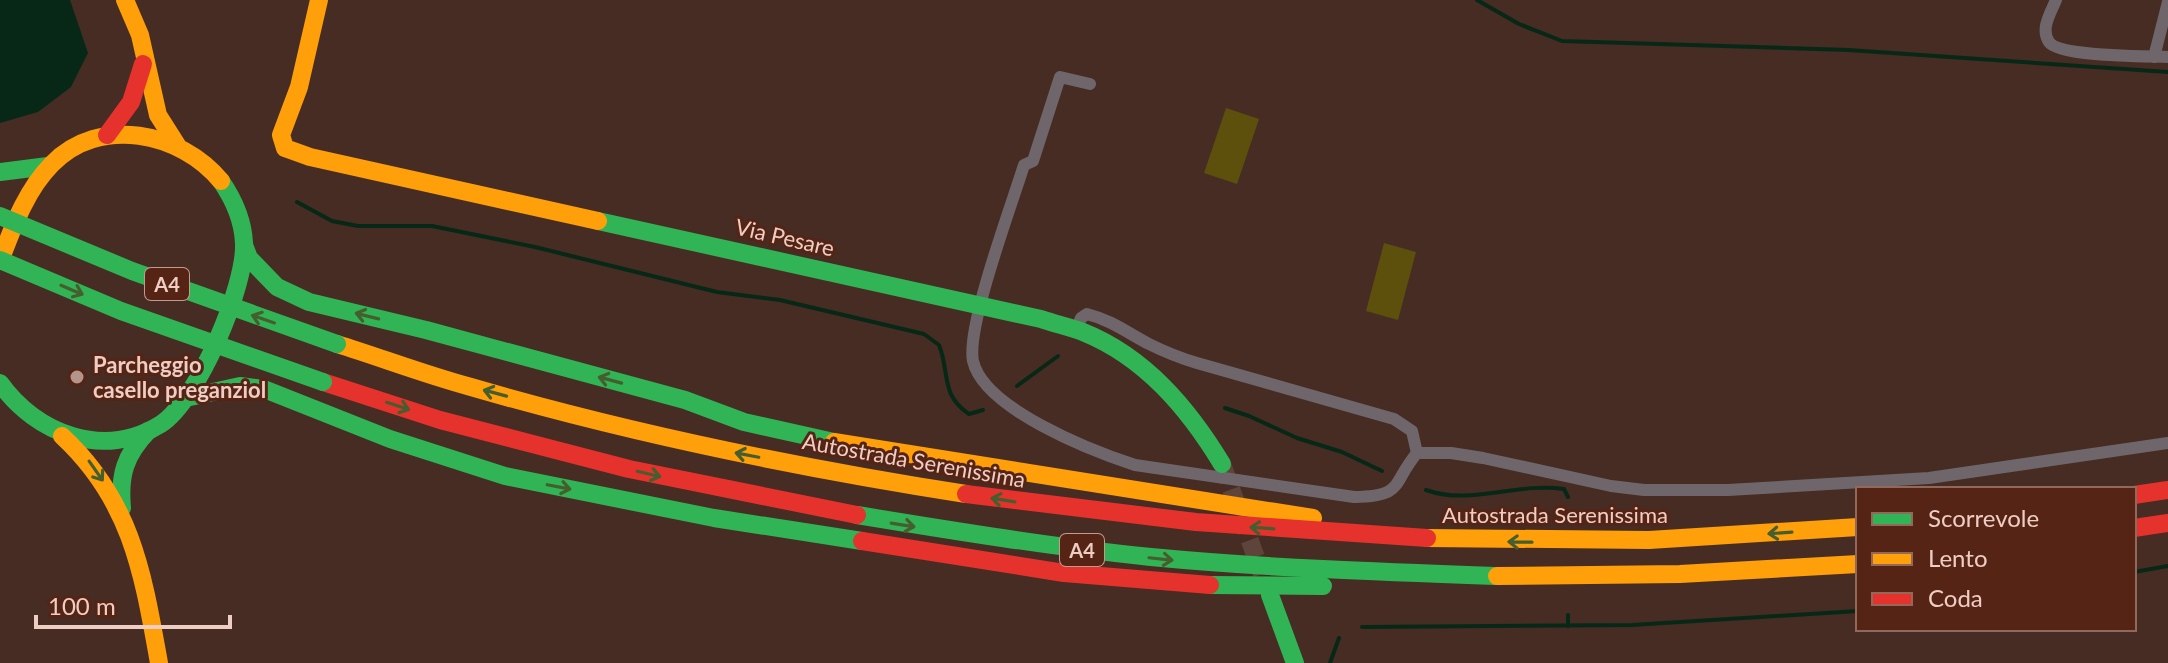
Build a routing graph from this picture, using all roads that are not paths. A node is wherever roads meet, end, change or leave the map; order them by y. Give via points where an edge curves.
1 (125, 0) edge
2 (319, 0) edge
3 (2056, 0) edge
4 (2168, 2) edge
5 (145, 57) junction
6 (2161, 57) edge
7 (1090, 84) dead end
8 (107, 135) junction
9 (179, 147) junction
10 (48, 166) junction
11 (0, 172) edge
12 (0, 216) edge
13 (244, 245) junction
14 (0, 260) edge
15 (980, 306) junction
16 (1076, 330) junction
17 (0, 383) edge
18 (190, 397) junction
19 (151, 429) junction
20 (58, 433) junction
21 (2168, 443) edge
22 (1417, 453) junction
23 (1222, 464) tunnel mouth
24 (2168, 490) edge
25 (2136, 495) edge
26 (124, 519) junction
27 (2168, 523) edge
28 (1856, 527) edge
29 (2136, 528) edge
30 (1479, 541) junction
31 (1856, 564) edge
32 (1533, 578) junction
33 (1270, 595) tunnel mouth
34 (159, 663) edge
35 (1295, 663) edge

1 - 5 main road
2 - 15 main road, Via Pesare via 299,87 281,135 285,148
3 - 6 street via 2045,31 2053,47
4 - 6 street
5 - 8 main road via 135,98
5 - 9 main road via 158,115
7 - 15 street via 1060,77 1033,161 1024,165
8 - 9 main road via 142,135
8 - 10 main road
9 - 13 main road via 196,156 226,187 238,211
10 - 11 main road
10 - 14 main road via 29,192
30 -> 12 main road, Autostrada Serenissima / A4, bridge via 1204,524 1040,506 730,452 469,386 337,344 132,271
13 - 18 main road via 206,370
30 -> 13 main road via 1444,528 1273,512 828,441 744,422 685,400 309,302 277,287 249,258
14 -> 32 main road, A4, bridge via 121,311 454,424 718,490 1031,545 1196,563
15 - 16 main road, Via Pesare
15 - 22 street via 973,361 983,382 1041,425 1114,458 1354,497 1391,491
16 - 22 street via 1087,314 1167,353 1394,419 1412,431
16 - 23 main road, Via Pesare via 1126,354 1153,375 1207,438
17 - 20 main road via 23,412
18 - 19 main road
18 -> 32 main road via 240,386 264,389 390,439 505,476 714,518 1064,573 1185,585 1423,588 1479,588
19 - 20 main road via 100,440
19 - 26 main road via 122,466
20 -> 26 main road via 92,464
21 - 22 street via 1929,478 1728,490 1644,490 1483,458
24 - 25 main road
26 - 34 main road
27 - 29 main road
28 -> 30 main road, Autostrada Serenissima / A4 via 1733,536
31 - 32 main road, A4 via 1676,576
33 - 35 main road

